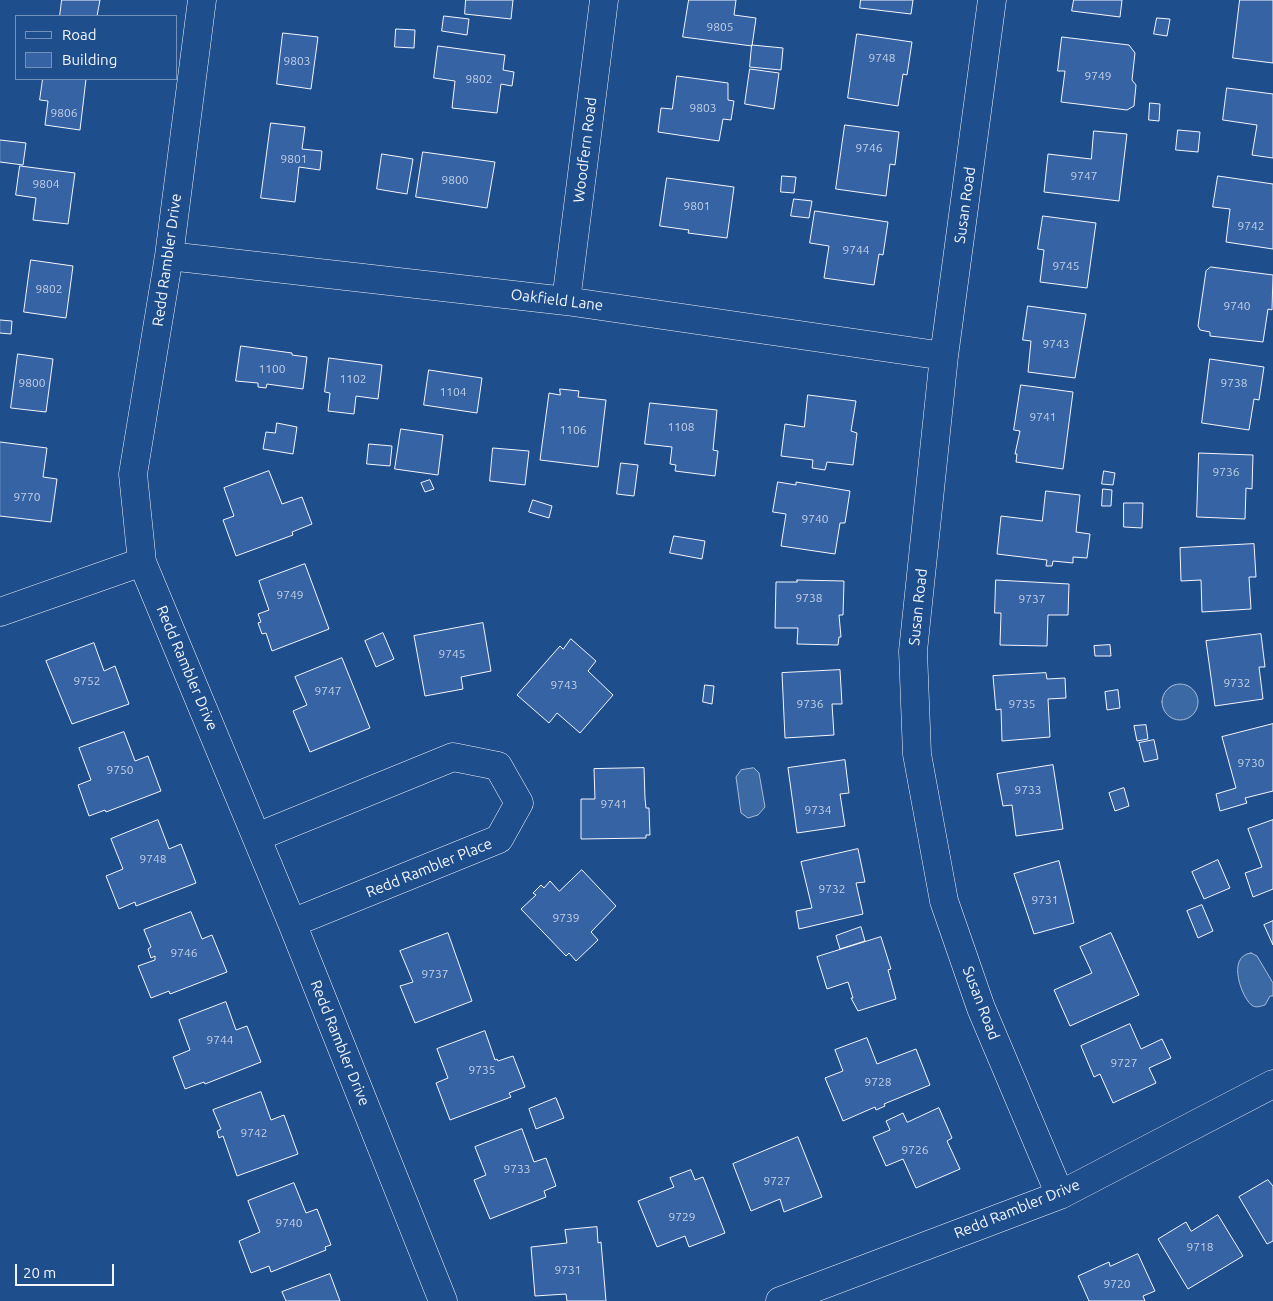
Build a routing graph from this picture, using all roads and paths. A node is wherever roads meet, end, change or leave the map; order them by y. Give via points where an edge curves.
1 (202, 0) edge
2 (604, 0) edge
3 (992, 0) edge
4 (169, 256) junction
5 (566, 301) junction
6 (944, 356) junction
7 (142, 562) junction
8 (0, 612) edge
9 (257, 837) junction
10 (292, 923) junction
11 (1273, 1084) edge
12 (1060, 1195) junction
13 (443, 1301) edge
14 (780, 1301) edge

1 - 4 street, Redd Rambler Drive
2 - 5 street, Woodfern Road
3 - 6 street, Susan Road
4 - 5 street, Oakfield Lane
4 - 7 street, Redd Rambler Drive via 134,474
5 - 6 street, Oakfield Lane
6 - 12 street, Susan Road via 913,650 917,754 944,901 981,1008
7 - 8 street
7 - 9 street, Redd Rambler Drive
9 - 10 street, Redd Rambler Drive
9 - 10 street, Redd Rambler Place via 453,757 498,766 519,803 499,840
10 - 13 street, Redd Rambler Drive
11 - 12 street, Redd Rambler Drive
12 - 14 street, Redd Rambler Drive

